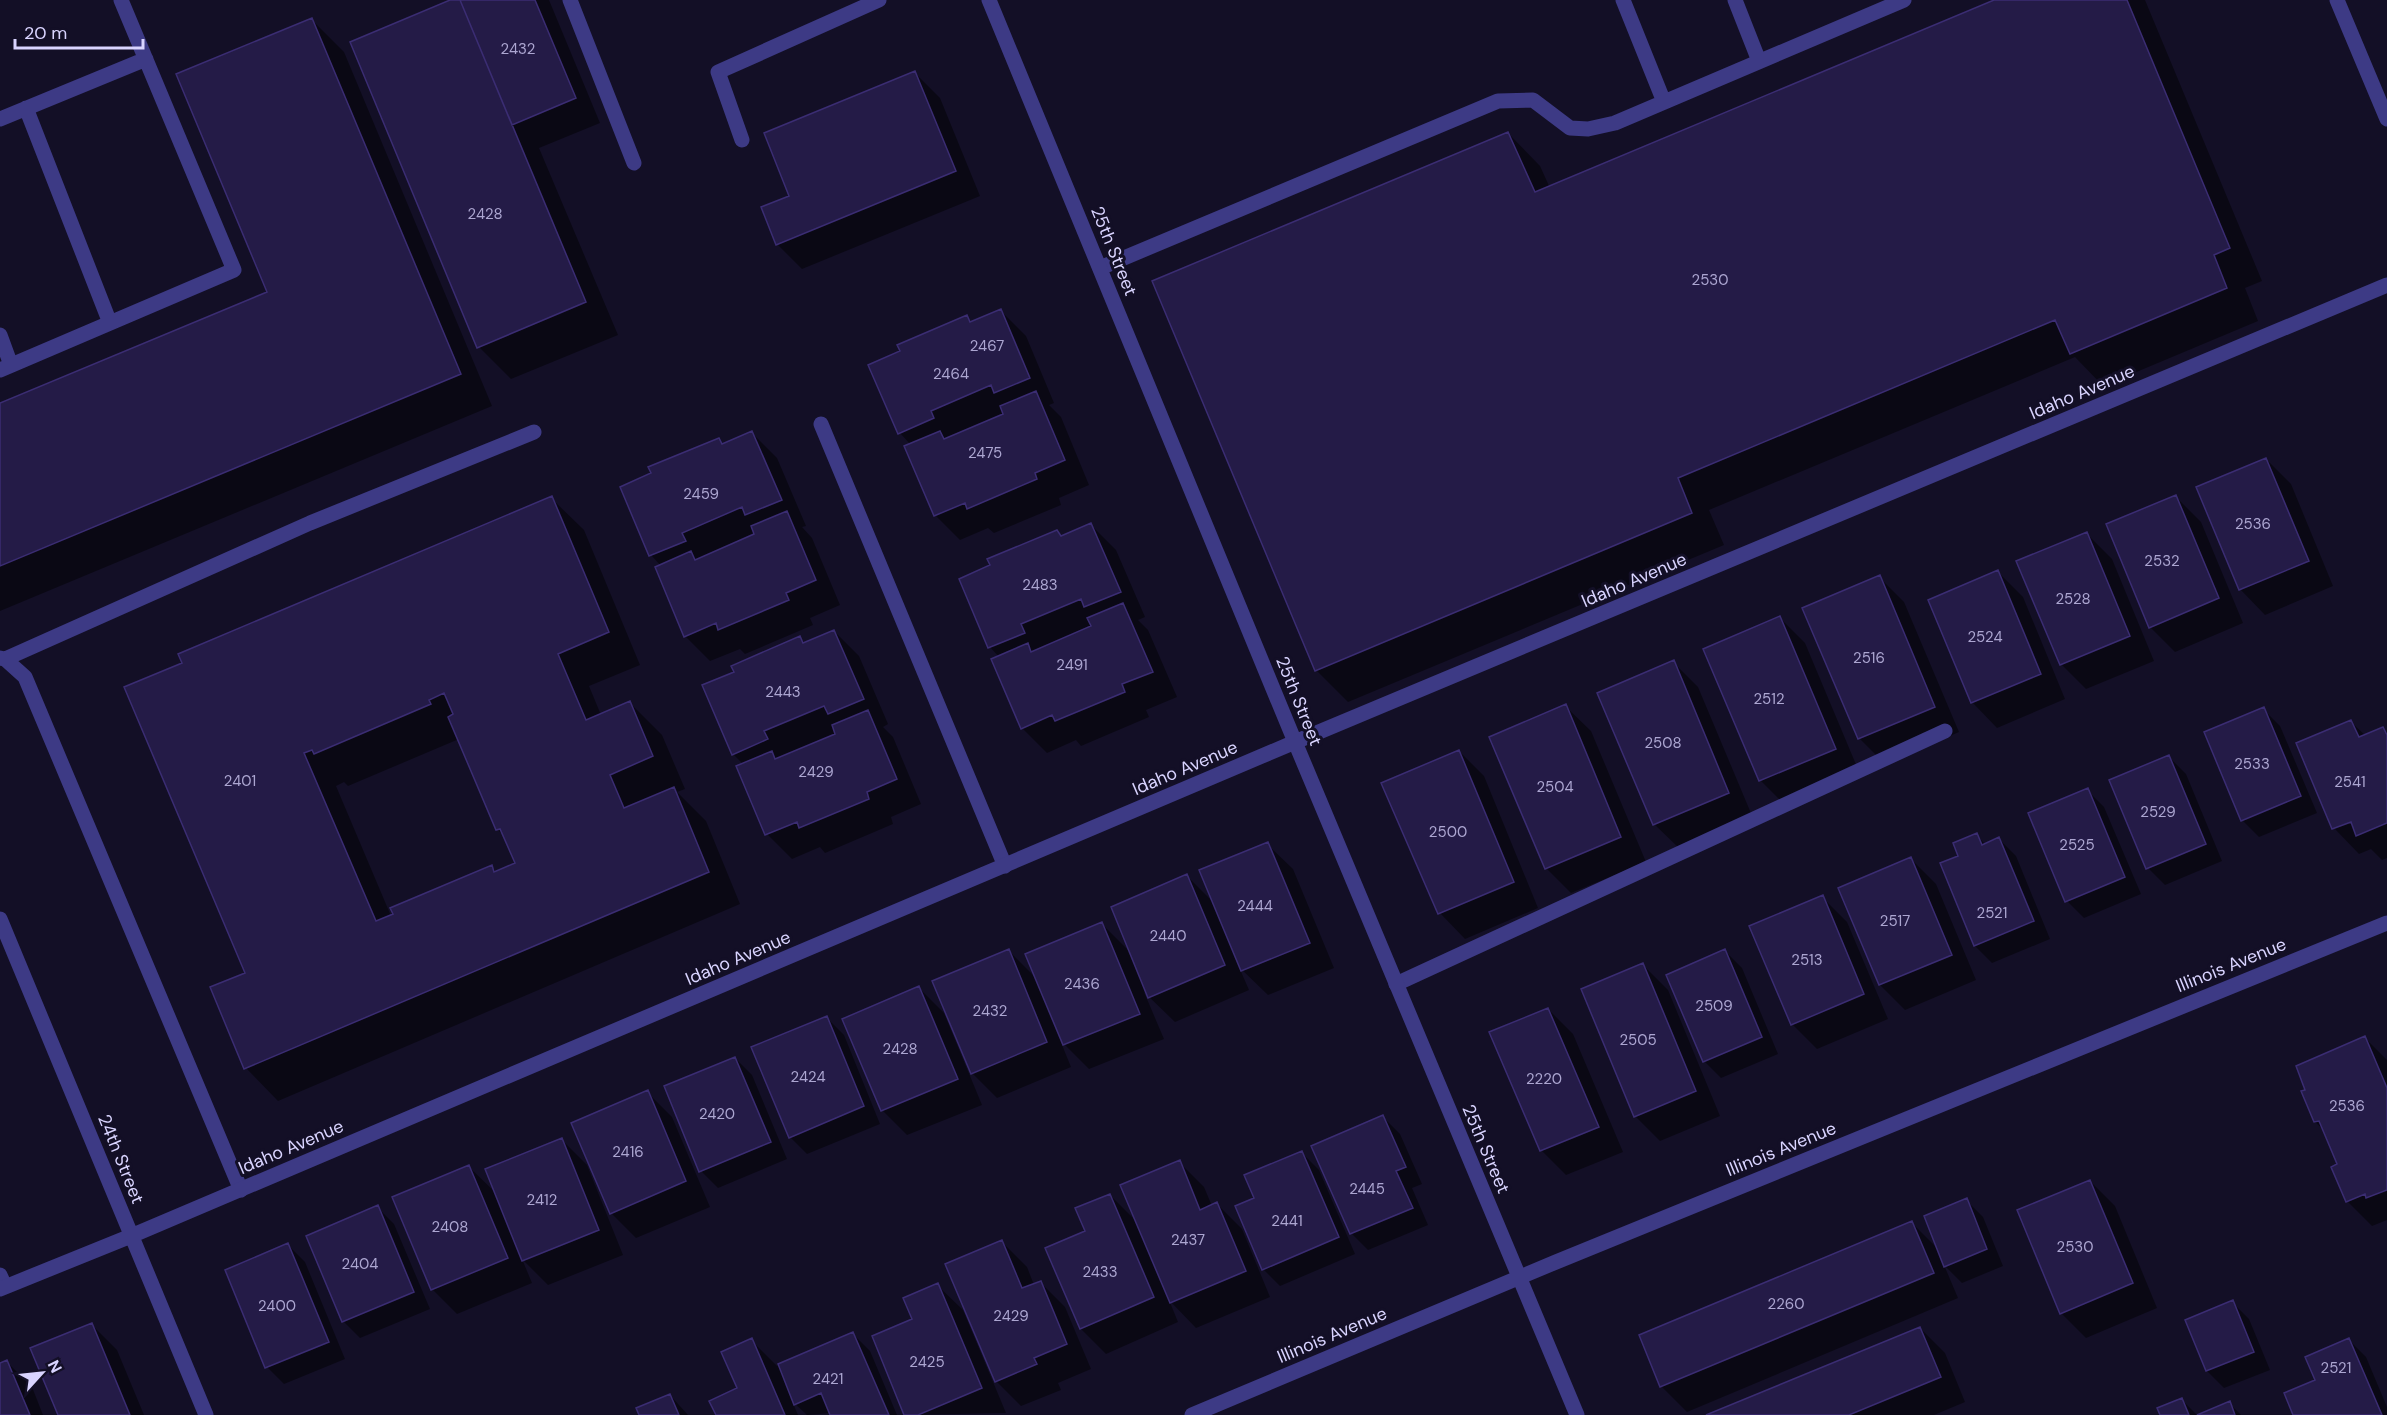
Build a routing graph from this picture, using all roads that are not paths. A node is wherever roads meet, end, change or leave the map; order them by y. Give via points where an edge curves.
1 (122, 0) edge
2 (570, 0) edge
3 (879, 0) edge
4 (989, 0) edge
5 (1623, 0) edge
6 (1735, 0) edge
7 (1904, 0) edge
8 (2337, 0) edge
9 (146, 59) junction
10 (1759, 61) junction
11 (1664, 102) junction
12 (26, 108) junction
13 (0, 119) edge
14 (2387, 119) edge
15 (742, 140) dead end
16 (634, 163) dead end
17 (1100, 268) junction
18 (2387, 285) edge
19 (110, 323) junction
20 (0, 335) edge
21 (6, 368) edge
22 (821, 424) dead end
23 (534, 432) dead end
24 (3, 658) edge
25 (1945, 731) dead end
26 (1295, 742) junction
27 (1005, 866) junction
28 (0, 919) edge
29 (2387, 922) edge
30 (1396, 984) junction
31 (241, 1190) junction
32 (131, 1236) junction
33 (1519, 1278) junction
34 (2, 1283) edge
35 (206, 1415) edge
36 (1191, 1415) edge
37 (1577, 1415) edge

1 - 9 street
2 - 16 street
3 - 15 street via 718,72
4 - 17 street, 25th Street
5 - 11 street
6 - 10 street
7 - 10 street
8 - 14 street
9 - 12 street
9 - 19 street via 234,270
10 - 11 street
11 - 17 street via 1615,123 1588,129 1570,128 1533,100 1498,101
12 - 13 street
12 - 19 street
17 - 26 street, 25th Street
18 - 26 street, Idaho Avenue
19 - 21 street
20 - 21 street
22 - 27 street
23 - 24 street via 310,523
24 - 31 street via 24,677
25 - 30 street
26 - 27 street, Idaho Avenue
26 - 30 street, 25th Street
27 - 31 street, Idaho Avenue
28 - 32 street, 24th Street
29 - 33 street, Illinois Avenue
30 - 33 street, 25th Street
31 - 32 street, Idaho Avenue
32 - 34 street, Idaho Avenue
32 - 35 street, 24th Street
33 - 36 street, Illinois Avenue
33 - 37 street, 25th Street

